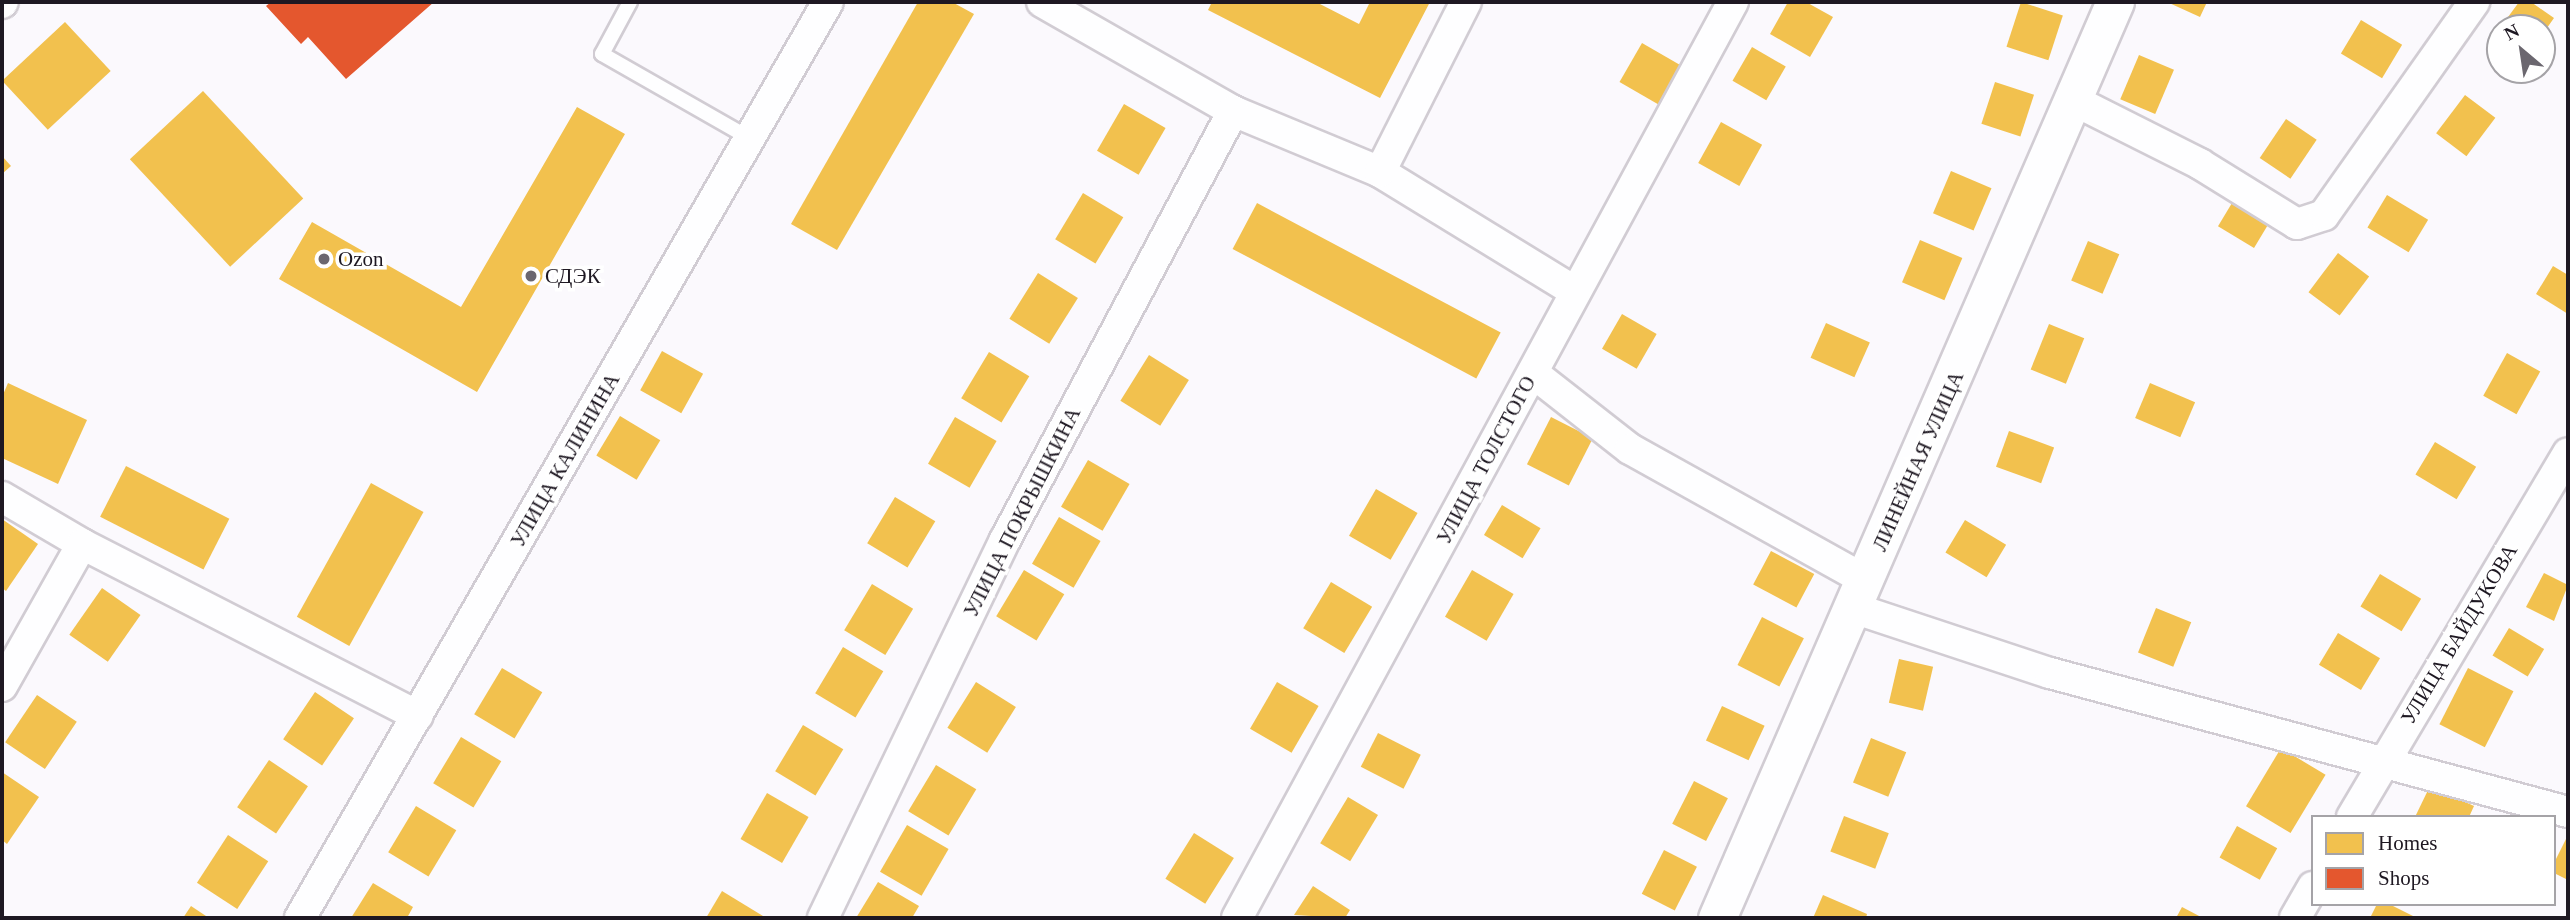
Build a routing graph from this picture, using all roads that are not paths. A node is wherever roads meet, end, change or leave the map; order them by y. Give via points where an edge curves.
1 (631, 2) edge
2 (828, 2) edge
3 (1042, 2) edge
4 (1466, 2) edge
5 (1733, 2) edge
6 (2115, 2) edge
7 (2474, 2) edge
8 (2075, 102) junction
9 (1233, 111) junction
10 (750, 138) junction
11 (1380, 172) junction
12 (1574, 290) junction
13 (1533, 373) junction
14 (2568, 453) edge
15 (2, 497) edge
16 (82, 544) junction
17 (1859, 594) junction
18 (2, 686) edge
19 (418, 716) junction
20 (2384, 760) junction
21 (2568, 812) edge
22 (2353, 815) edge
23 (2311, 890) edge
24 (300, 918) edge
25 (822, 918) edge
26 (1237, 918) edge
27 (1717, 918) edge
28 (2295, 918) edge

1 - 10 lane via 603,54
2 - 10 street, УЛИЦА КАЛИНИНА
3 - 9 street
4 - 11 street
5 - 12 street, УЛИЦА ТОЛСТОГО
6 - 8 street, ЛИНЕЙНАЯ УЛИЦА
7 - 8 street via 2324,215 2297,224 2200,164
8 - 17 street, ЛИНЕЙНАЯ УЛИЦА
9 - 11 street
9 - 25 street, УЛИЦА ПОКРЫШКИНА via 1005,540
10 - 19 street, УЛИЦА КАЛИНИНА
11 - 12 street
12 - 13 street, УЛИЦА ТОЛСТОГО
13 - 17 street via 1630,449
13 - 26 street, УЛИЦА ТОЛСТОГО
14 - 20 street, УЛИЦА БАЙДУКОВА
15 - 16 street
16 - 18 street
16 - 19 street
17 - 20 street via 2050,673
17 - 27 street, ЛИНЕЙНАЯ УЛИЦА
19 - 24 street, УЛИЦА КАЛИНИНА
20 - 21 street
20 - 22 street, УЛИЦА БАЙДУКОВА
23 - 28 street

